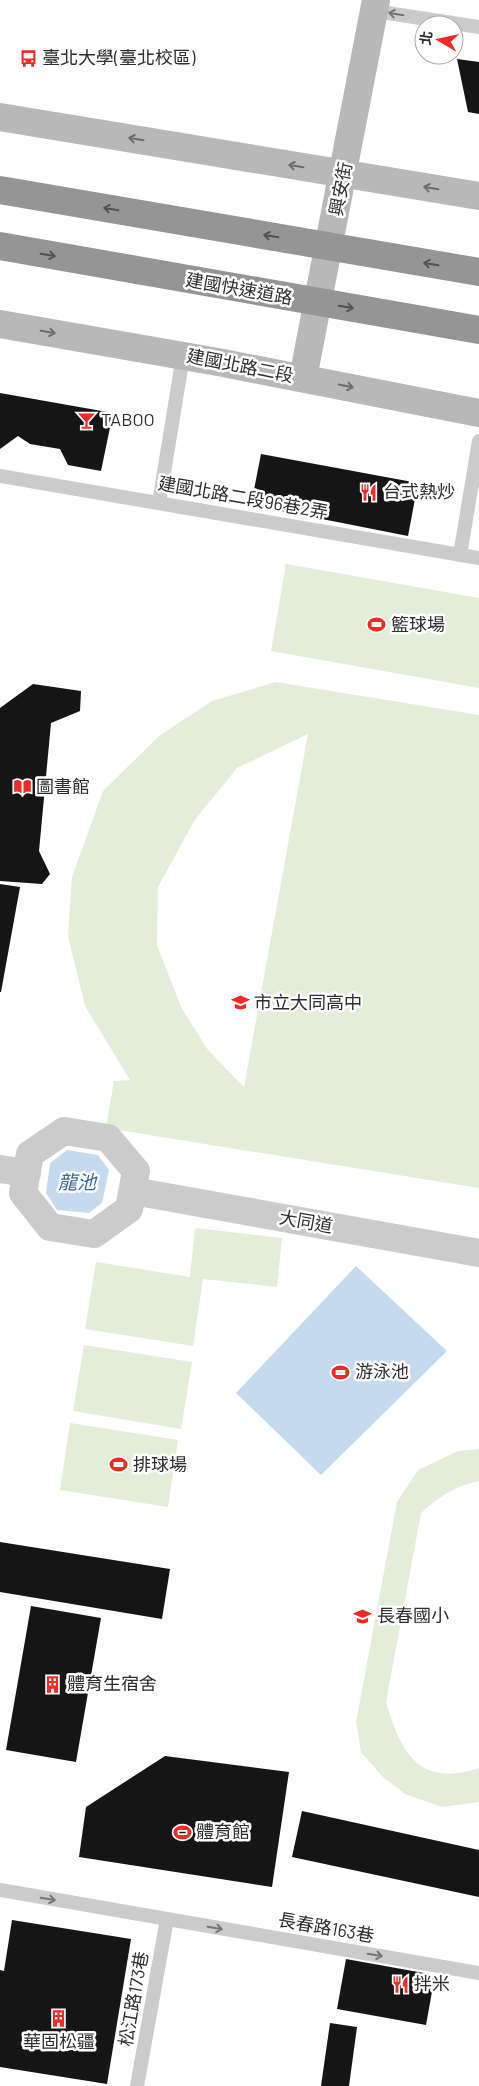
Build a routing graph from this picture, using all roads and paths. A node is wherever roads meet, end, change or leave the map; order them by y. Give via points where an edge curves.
1 (376, 5) edge
2 (479, 27) edge
3 (0, 117) edge
4 (344, 174) junction
5 (0, 190) edge
6 (479, 196) edge
7 (0, 246) edge
8 (479, 272) edge
9 (0, 324) edge
10 (479, 330) edge
11 (183, 356) junction
12 (303, 378) junction
13 (479, 413) edge
14 (479, 440) edge
15 (0, 476) edge
16 (159, 503) junction
17 (460, 555) junction
18 (479, 558) edge
19 (0, 1169) edge
20 (27, 1173) junction
21 (133, 1191) junction
22 (479, 1254) edge
23 (0, 1890) edge
24 (167, 1919) junction
25 (479, 1973) edge
26 (137, 2086) edge

2 -> 1 lane
1 - 4 street, 興安街
4 -> 3 street
6 -> 4 street
4 - 12 street, 興安街
8 -> 5 highway
7 -> 10 highway, 建國快速道路
9 -> 11 street, 建國北路二段
11 - 12 street, 建國北路二段
11 - 16 lane
12 -> 13 street, 建國北路二段
14 - 17 lane
15 - 16 lane, 建國北路二段96巷2弄
16 - 17 lane, 建國北路二段96巷2弄
17 - 18 lane, 建國北路二段96巷2弄
19 - 20 street
20 - 21 street via 30,1154 64,1131 108,1138 136,1171
20 - 21 street via 23,1193 50,1226 94,1234 129,1209
21 - 22 street, 大同道
23 -> 24 lane, 長春路163巷
24 -> 25 lane, 長春路163巷
24 - 26 lane, 松江路173巷

